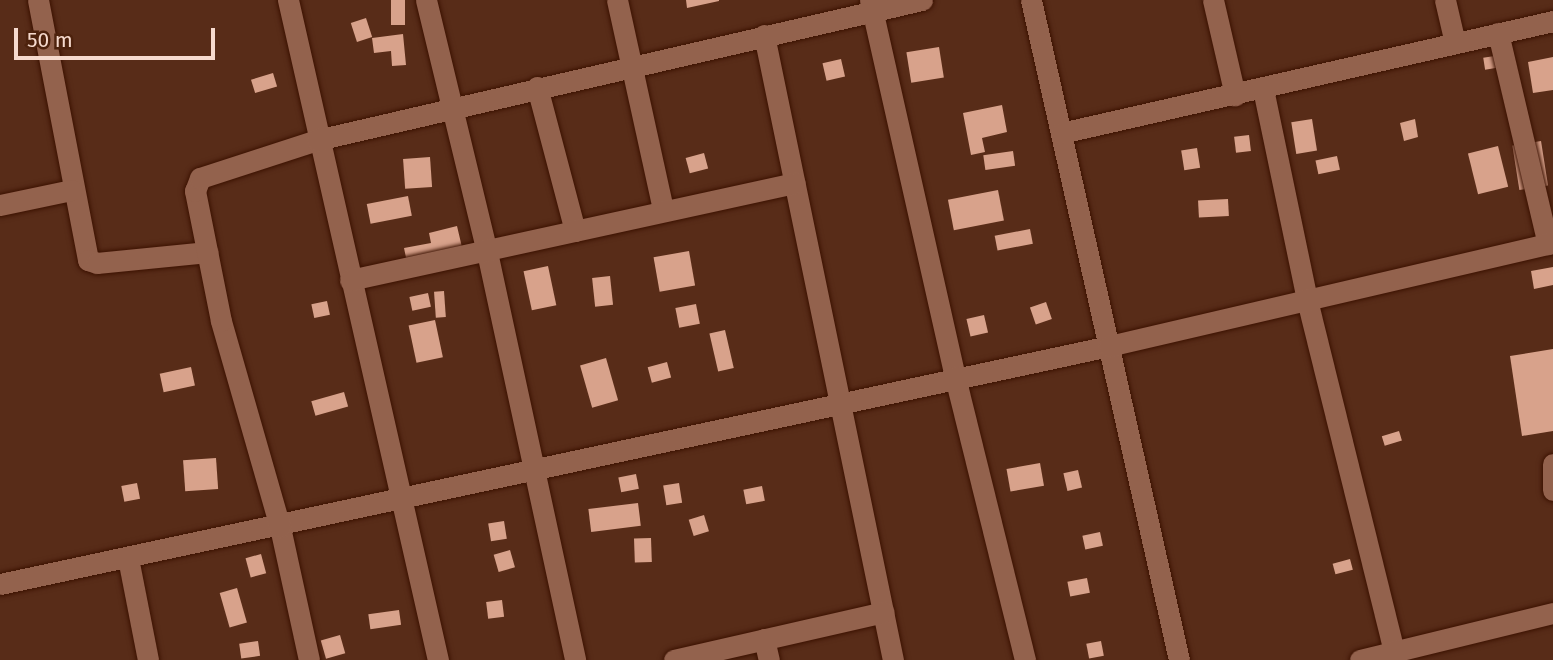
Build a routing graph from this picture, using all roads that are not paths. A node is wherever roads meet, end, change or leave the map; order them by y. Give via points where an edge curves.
1 (37, 0) edge
2 (288, 0) edge
3 (426, 0) edge
4 (617, 0) edge
5 (922, 0) edge
6 (1031, 0) edge
7 (1213, 0) edge
8 (1446, 0) edge
9 (872, 5) edge
10 (1553, 21) edge
11 (1498, 33) junction
12 (764, 34) junction
13 (1455, 43) junction
14 (629, 64) junction
15 (537, 87) junction
16 (1263, 89) junction
17 (1235, 95) junction
18 (454, 107) junction
19 (1061, 133) junction
20 (317, 140) junction
21 (795, 183) junction
22 (71, 190) junction
23 (0, 205) edge
24 (663, 210) junction
25 (575, 231) junction
26 (1550, 244) edge
27 (207, 252) junction
28 (487, 252) junction
29 (350, 280) junction
30 (1307, 300) junction
31 (1109, 346) junction
32 (955, 377) junction
33 (840, 401) junction
34 (1553, 464) edge
35 (536, 469) junction
36 (1553, 490) edge
37 (400, 497) junction
38 (280, 527) junction
39 (128, 558) junction
40 (0, 584) edge
41 (884, 612) junction
42 (1553, 613) edge
43 (766, 650) edge
44 (1394, 651) junction
45 (678, 659) edge
46 (148, 660) edge
47 (309, 660) edge
48 (438, 660) edge
49 (575, 660) edge
50 (893, 660) edge
51 (1024, 660) edge
52 (1179, 660) edge
53 (1360, 660) edge

1 - 22 street
2 - 20 street
3 - 18 street
4 - 14 street
5 - 9 street
6 - 19 street
7 - 17 street
8 - 13 street
9 - 12 street
9 - 32 street
10 - 11 street
11 - 13 street
11 - 26 street
12 - 14 street
12 - 21 street
13 - 16 street
14 - 15 street
14 - 24 street
15 - 18 street
15 - 25 street
16 - 17 street
16 - 30 street
17 - 19 street
18 - 20 street
18 - 28 street
19 - 31 street
20 - 27 street via 200,177 195,191
20 - 29 street
21 - 24 street
21 - 33 street
22 - 23 street
22 - 27 street via 88,260 97,263
24 - 25 street
25 - 28 street
26 - 30 street
27 - 38 street via 221,321
28 - 29 street
28 - 35 street
29 - 37 street
30 - 31 street
30 - 44 street
31 - 32 street
31 - 52 street
32 - 33 street
32 - 51 street
33 - 35 street
33 - 41 street
34 - 36 street
35 - 37 street
35 - 49 street
37 - 38 street
37 - 48 street
38 - 39 street
38 - 47 street
39 - 40 street
39 - 46 street
41 - 43 street
41 - 50 street
42 - 44 street
43 - 45 street
44 - 53 street

